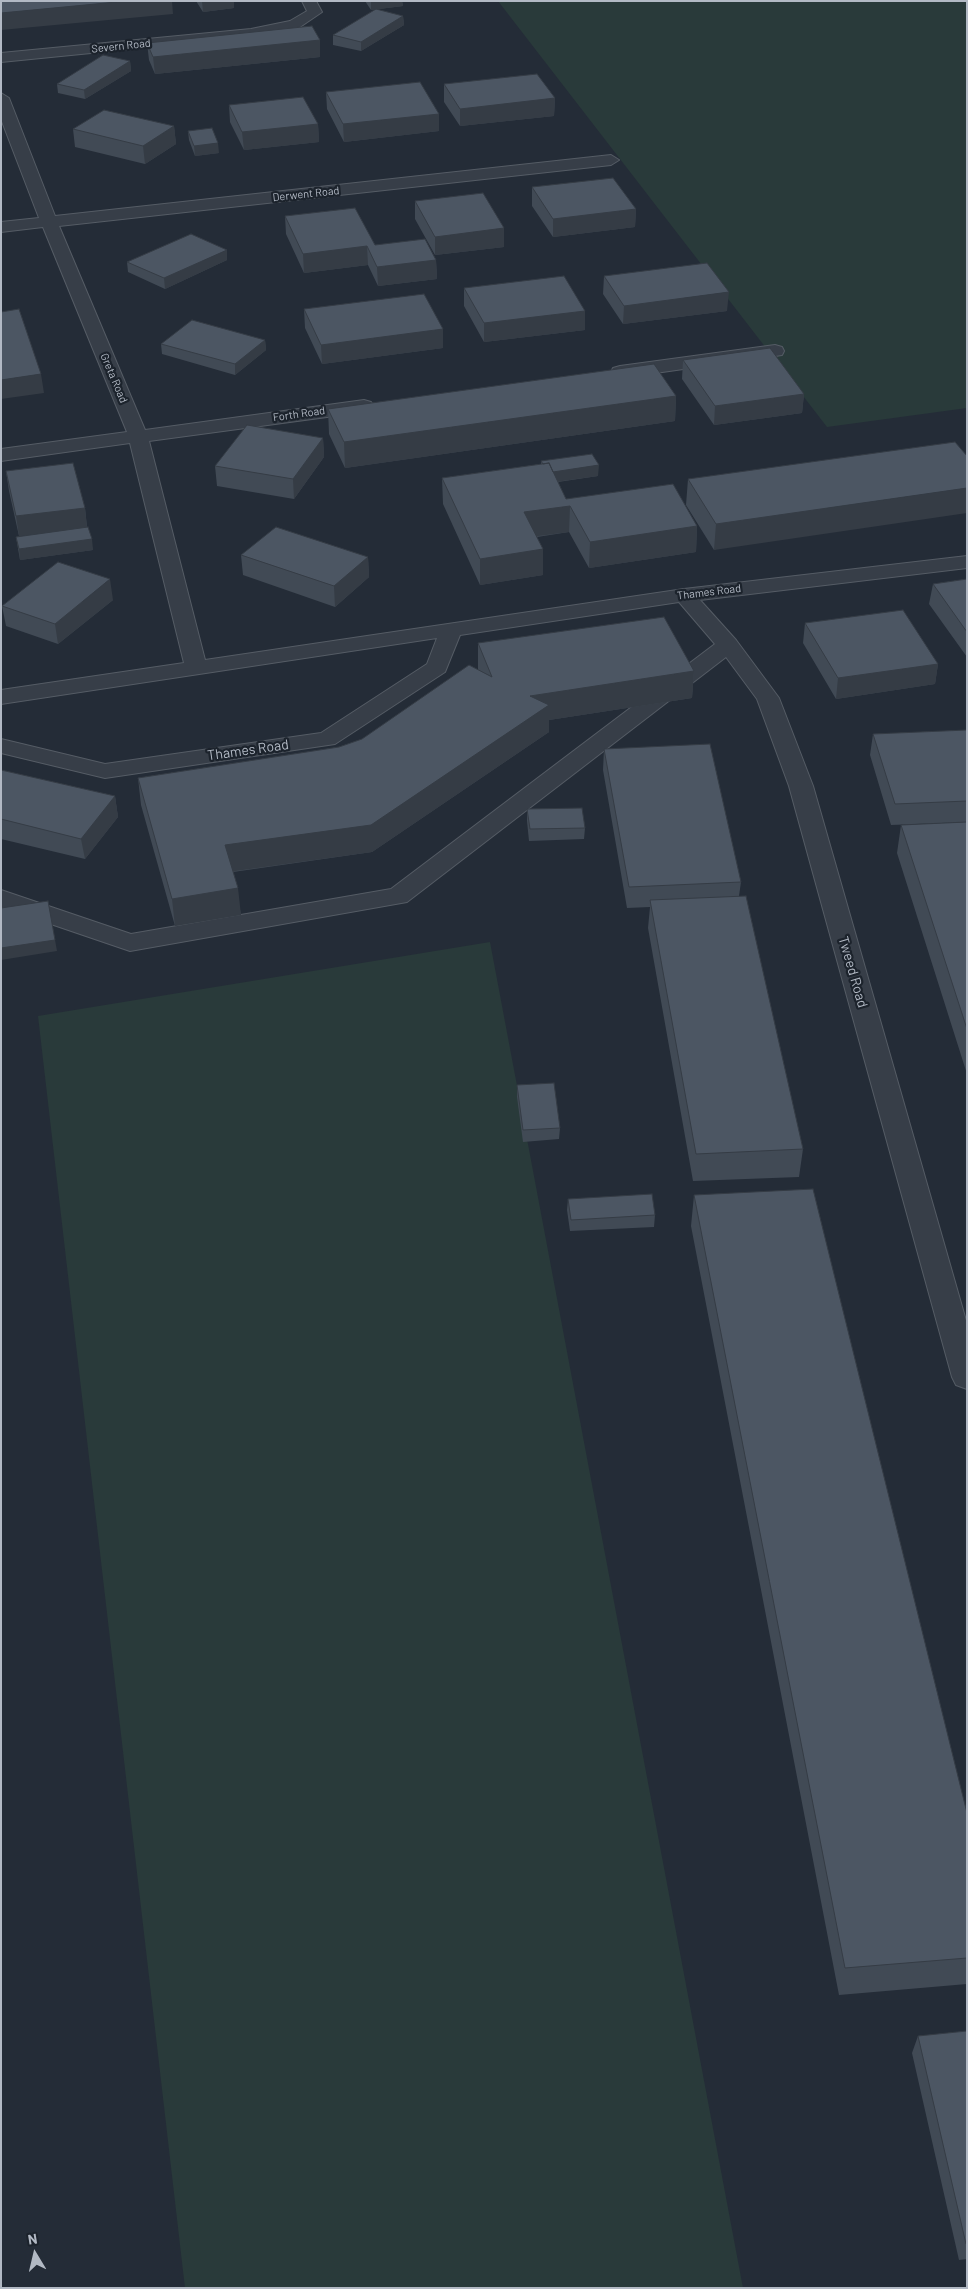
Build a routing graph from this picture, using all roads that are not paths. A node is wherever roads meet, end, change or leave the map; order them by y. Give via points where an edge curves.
1 (309, 1) edge
2 (1, 58) edge
3 (1, 98) edge
4 (611, 160) dead end
5 (49, 222) junction
6 (1, 227) edge
7 (775, 351) edge
8 (599, 374) edge
9 (383, 403) edge
10 (138, 436) junction
11 (1, 455) edge
12 (967, 562) edge
13 (684, 595) junction
14 (451, 629) junction
15 (728, 645) junction
16 (196, 667) junction
17 (1, 697) edge
18 (1, 746) edge
19 (1, 898) edge
20 (967, 1377) edge

1 - 2 street, Severn Road via 315,12 295,24 259,31
3 - 5 street, Greta Road
4 - 5 street, Derwent Road
5 - 6 street, Derwent Road
5 - 10 street, Greta Road
7 - 8 street
9 - 10 street, Forth Road
10 - 11 street, Forth Road
10 - 16 street, Greta Road
12 - 13 street, Thames Road
13 - 14 street, Thames Road
13 - 15 street, Tweed Road
14 - 16 street, Thames Road
14 - 18 street, Thames Road via 438,667 327,739 106,770
15 - 19 street via 398,896 130,943
15 - 20 street, Tweed Road via 768,698 801,786
16 - 17 street, Thames Road

